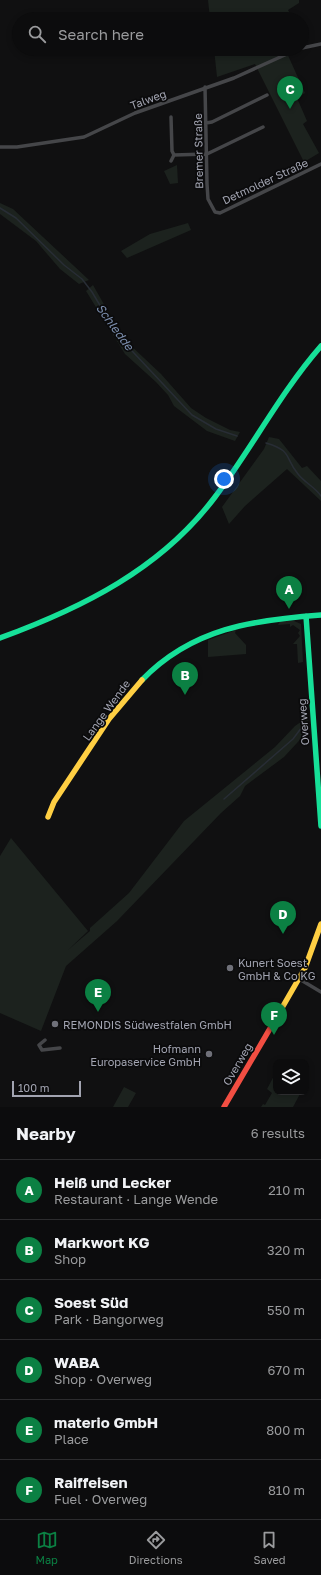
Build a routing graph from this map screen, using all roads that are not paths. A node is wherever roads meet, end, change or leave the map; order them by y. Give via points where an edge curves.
1 (321, 44) edge
2 (309, 47) edge
3 (283, 56) edge
4 (205, 87) junction
5 (267, 95) dead end
6 (171, 117) dead end
7 (206, 123) junction
8 (263, 127) dead end
9 (0, 147) edge
10 (207, 154) junction
11 (174, 155) junction
12 (171, 161) dead end
13 (321, 164) edge
14 (215, 212) joint
15 (321, 346) edge
16 (321, 614) edge
17 (306, 616) junction
18 (0, 638) edge
19 (319, 760) edge
20 (48, 817) dead end
21 (321, 826) edge
22 (321, 924) edge
23 (300, 980) junction
24 (321, 992) edge
25 (45, 1040) dead end
26 (60, 1048) dead end
27 (224, 1107) edge

1 - 2 street
3 - 4 street, Talweg via 234,78
4 - 7 street, Bremer Straße
4 - 9 street, Talweg via 129,115 84,137 17,148
5 - 7 street
6 - 11 street
7 - 10 street, Bremer Straße
8 - 10 street
10 - 11 street
10 - 14 street, Bremer Straße via 208,199
11 - 12 street
13 - 14 street, Detmolder Straße via 220,213
15 - 18 street via 290,384 210,504 178,538 138,572 108,591 72,610
16 - 17 street, Lange Wende
17 - 19 street, Overweg
17 - 20 street, Lange Wende via 258,621 219,630 178,650 156,665 109,718 54,802
19 - 21 street, Overweg
22 - 23 street, Overweg via 317,943
23 - 24 street
23 - 27 street, Overweg
25 - 26 street via 40,1042 40,1050

